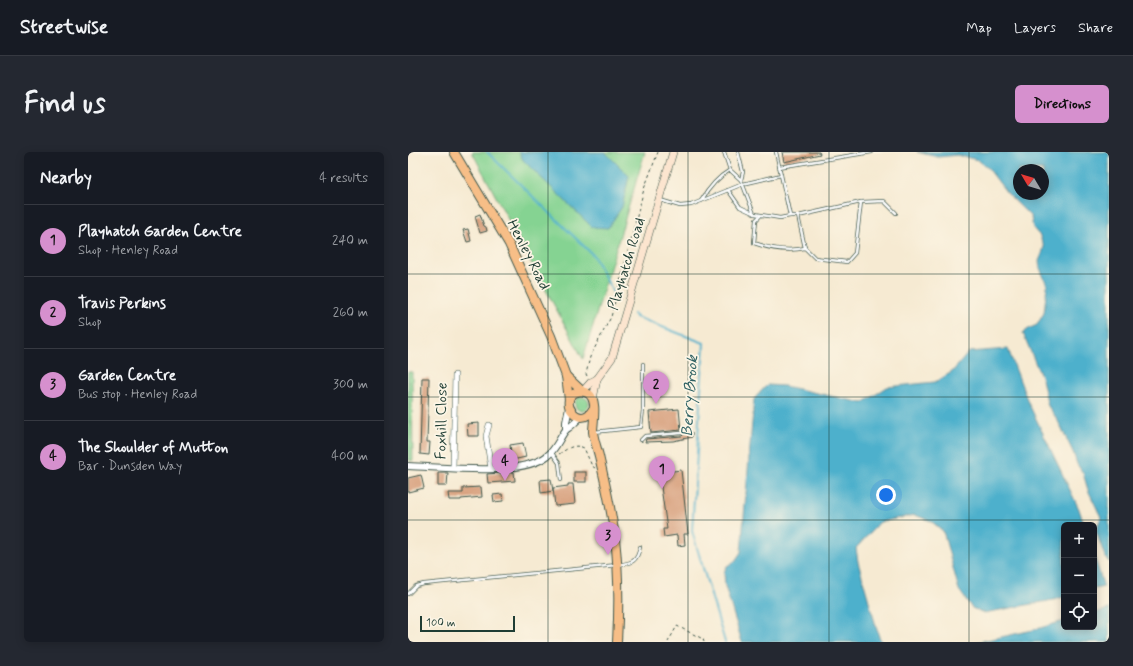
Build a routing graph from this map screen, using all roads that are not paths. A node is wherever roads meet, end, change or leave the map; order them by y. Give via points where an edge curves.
1 (454, 152) edge
2 (673, 152) edge
3 (724, 152) edge
4 (738, 152) edge
5 (776, 152) edge
6 (872, 152) edge
7 (779, 167) junction
8 (730, 170) junction
9 (781, 175) junction
10 (742, 182) junction
11 (728, 190) junction
12 (659, 200) junction
13 (700, 202) junction
14 (862, 202) junction
15 (896, 213) dead end
16 (755, 214) junction
17 (760, 216) junction
18 (790, 216) junction
19 (798, 216) junction
20 (805, 248) junction
21 (643, 364) dead end
22 (455, 375) dead end
23 (566, 376) junction
24 (594, 381) junction
25 (582, 391) junction
26 (593, 399) junction
27 (569, 404) junction
28 (593, 408) junction
29 (581, 417) junction
30 (489, 425) dead end
31 (566, 429) junction
32 (593, 432) junction
33 (682, 432) dead end
34 (641, 440) dead end
35 (553, 454) junction
36 (408, 466) edge
37 (453, 468) junction
38 (490, 470) junction
39 (561, 480) dead end
40 (640, 547) dead end
41 (617, 565) junction
42 (408, 594) edge
43 (617, 642) edge

1 - 23 main road, Henley Road via 509,244 551,336
2 - 12 main road, Playhatch Road
3 - 8 lane
4 - 10 lane via 743,172
5 - 7 lane
6 - 7 lane
7 - 9 lane
8 - 10 lane
8 - 13 lane via 721,176
9 - 10 lane
9 - 18 lane
10 - 11 lane
10 - 16 lane
11 - 13 lane
11 - 16 lane via 740,207
12 - 13 lane via 680,206
12 - 24 main road, Playhatch Road via 612,358
14 - 15 lane via 884,201
14 - 19 lane
14 - 20 lane via 855,253 847,262 815,258
16 - 17 lane
17 - 18 lane
17 - 20 lane via 756,220 754,243 770,249 794,251
18 - 19 lane
19 - 20 lane
21 - 32 lane via 641,427
22 - 37 street, Foxhill Close
23 - 25 main road, Henley Road
23 - 27 main road, Henley Road
24 - 25 main road, Playhatch Road
24 - 26 main road, Playhatch Road
25 - 26 main road
25 - 27 main road via 573,394
26 - 28 main road
27 - 29 main road via 573,413
27 - 31 street
28 - 29 main road via 589,414
28 - 32 main road
29 - 31 street
29 - 32 main road
30 - 38 street via 486,436
31 - 35 street
32 - 41 main road via 615,538
33 - 34 lane via 645,436
35 - 38 street via 528,465
35 - 39 lane via 559,463
36 - 37 street
37 - 38 street
40 - 41 lane via 638,556 632,562
41 - 42 lane via 424,584 416,586
41 - 43 main road

